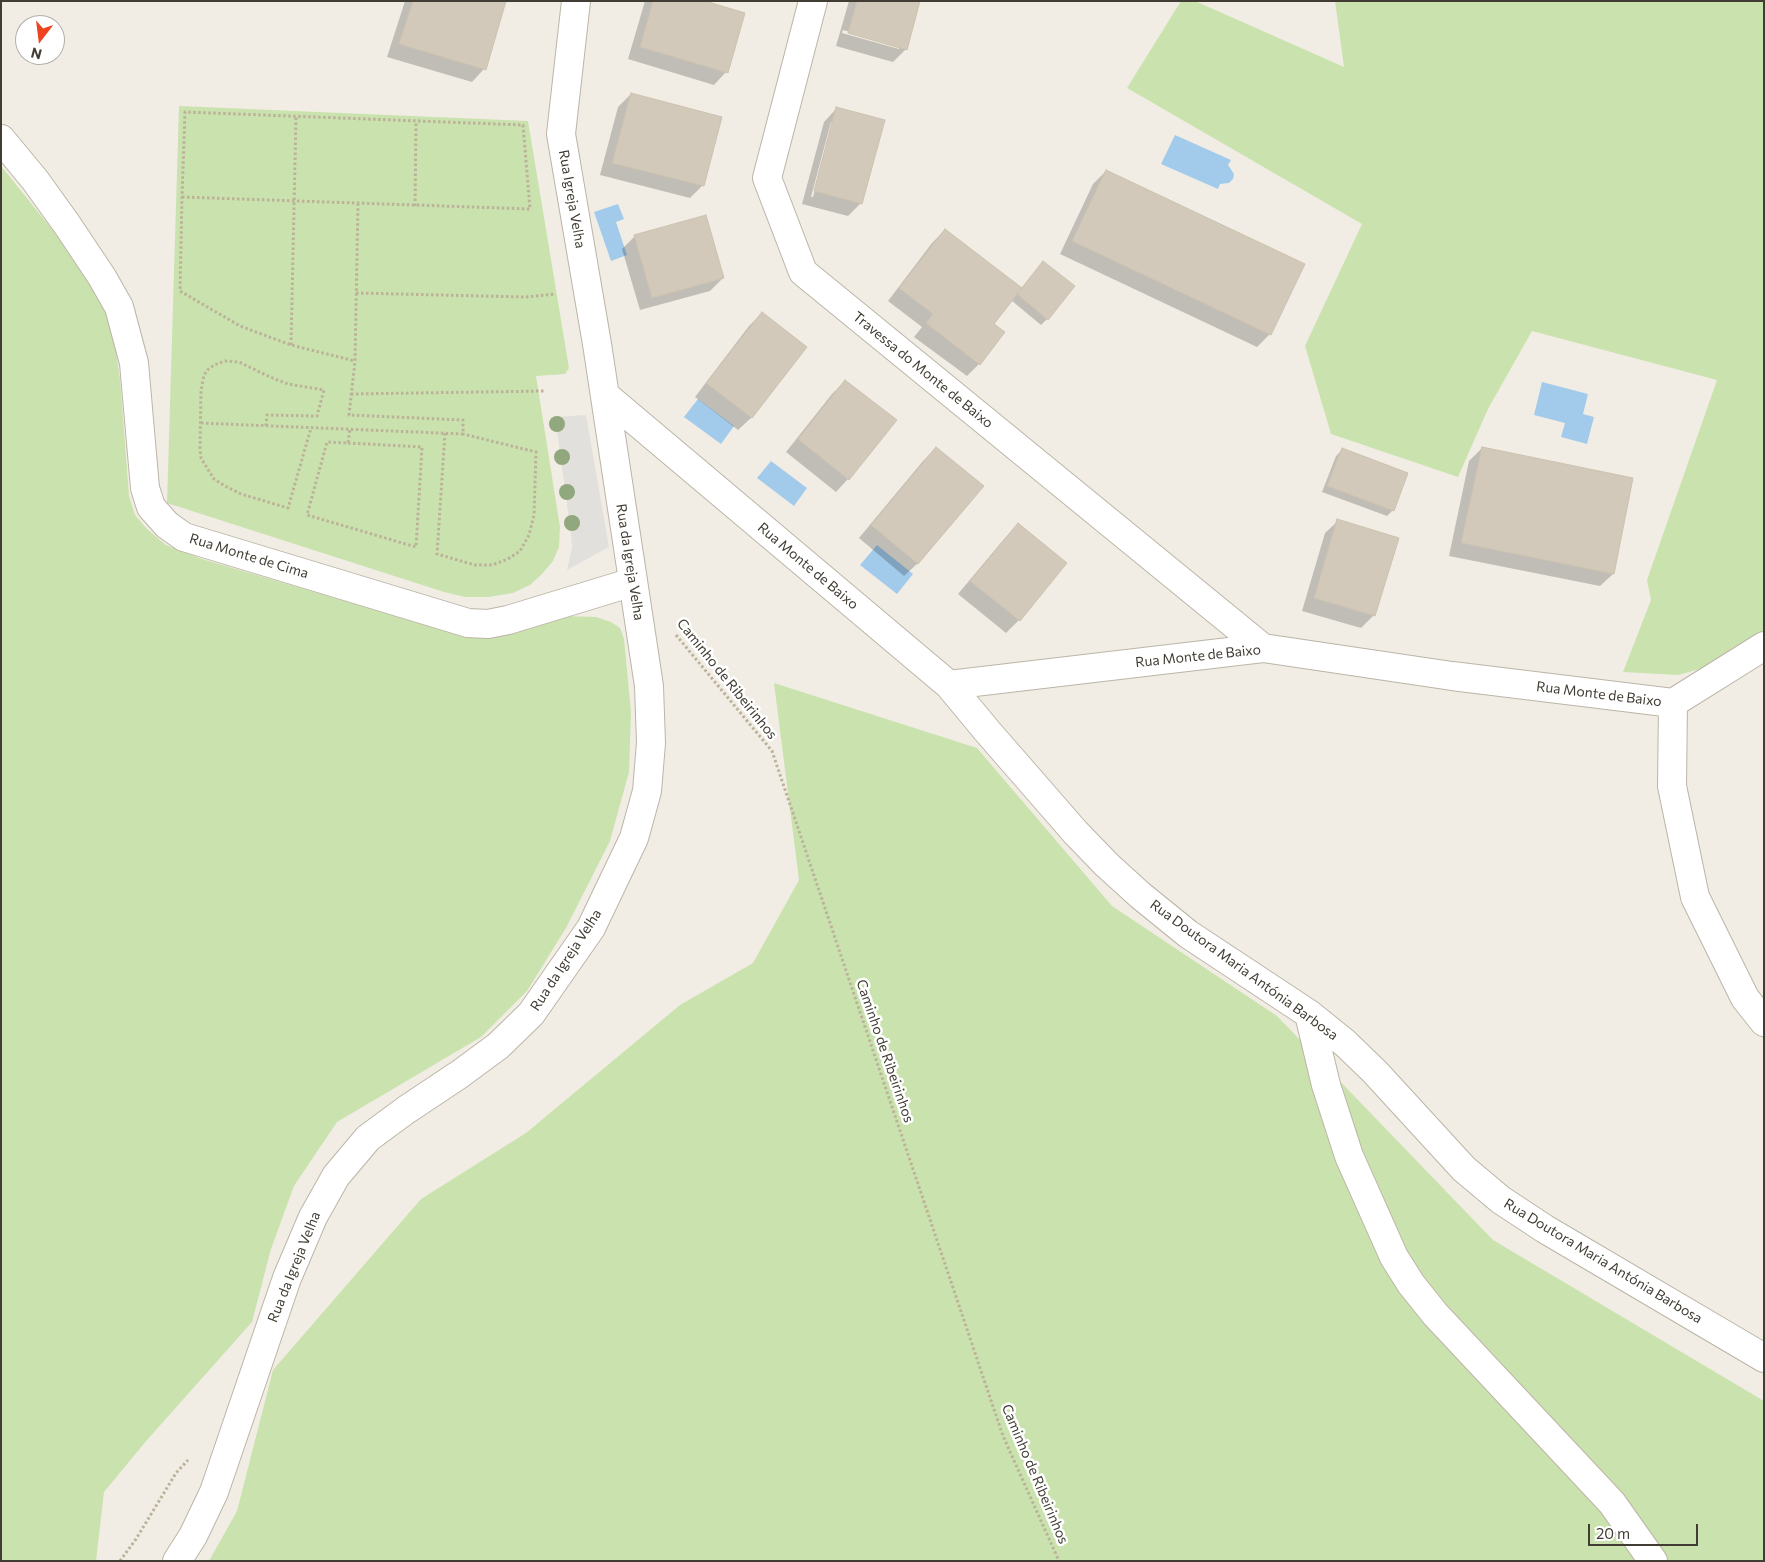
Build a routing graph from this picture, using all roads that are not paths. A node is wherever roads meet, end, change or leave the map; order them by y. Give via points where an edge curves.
1 (576, 1) edge
2 (813, 1) edge
3 (1, 139) edge
4 (606, 396) junction
5 (633, 582) junction
6 (1764, 646) edge
7 (1263, 648) junction
8 (949, 685) junction
9 (1673, 703) junction
10 (1309, 1014) junction
11 (1764, 1022) edge
12 (1764, 1358) edge
13 (177, 1561) edge
14 (1653, 1561) edge

1 - 4 street, Rua Igreja Velha via 561,134
2 - 7 street, Travessa do Monte de Baixo via 767,178 803,272
3 - 5 street, Rua Monte de Cima via 68,226 119,307 134,363 145,488 152,507 184,537 468,623 508,620
4 - 5 street, Rua da Igreja Velha
4 - 8 street, Rua Monte de Baixo
5 - 13 street, Rua da Igreja Velha via 649,686 651,743 647,791 634,838 616,879 591,928 531,1014 490,1052 368,1138 336,1176 313,1217 287,1278 214,1492
6 - 9 street
7 - 8 street, Rua Monte de Baixo
7 - 9 street, Rua Monte de Baixo via 1452,676
8 - 10 street, Rua Doutora Maria Antónia Barbosa via 1107,865 1188,934
9 - 11 street, Rua Monte de Baixo via 1672,786 1695,897 1746,998
10 - 12 street, Rua Doutora Maria Antónia Barbosa via 1375,1072 1464,1169 1501,1200
10 - 14 street via 1326,1085 1349,1156 1394,1257 1435,1314 1612,1503

